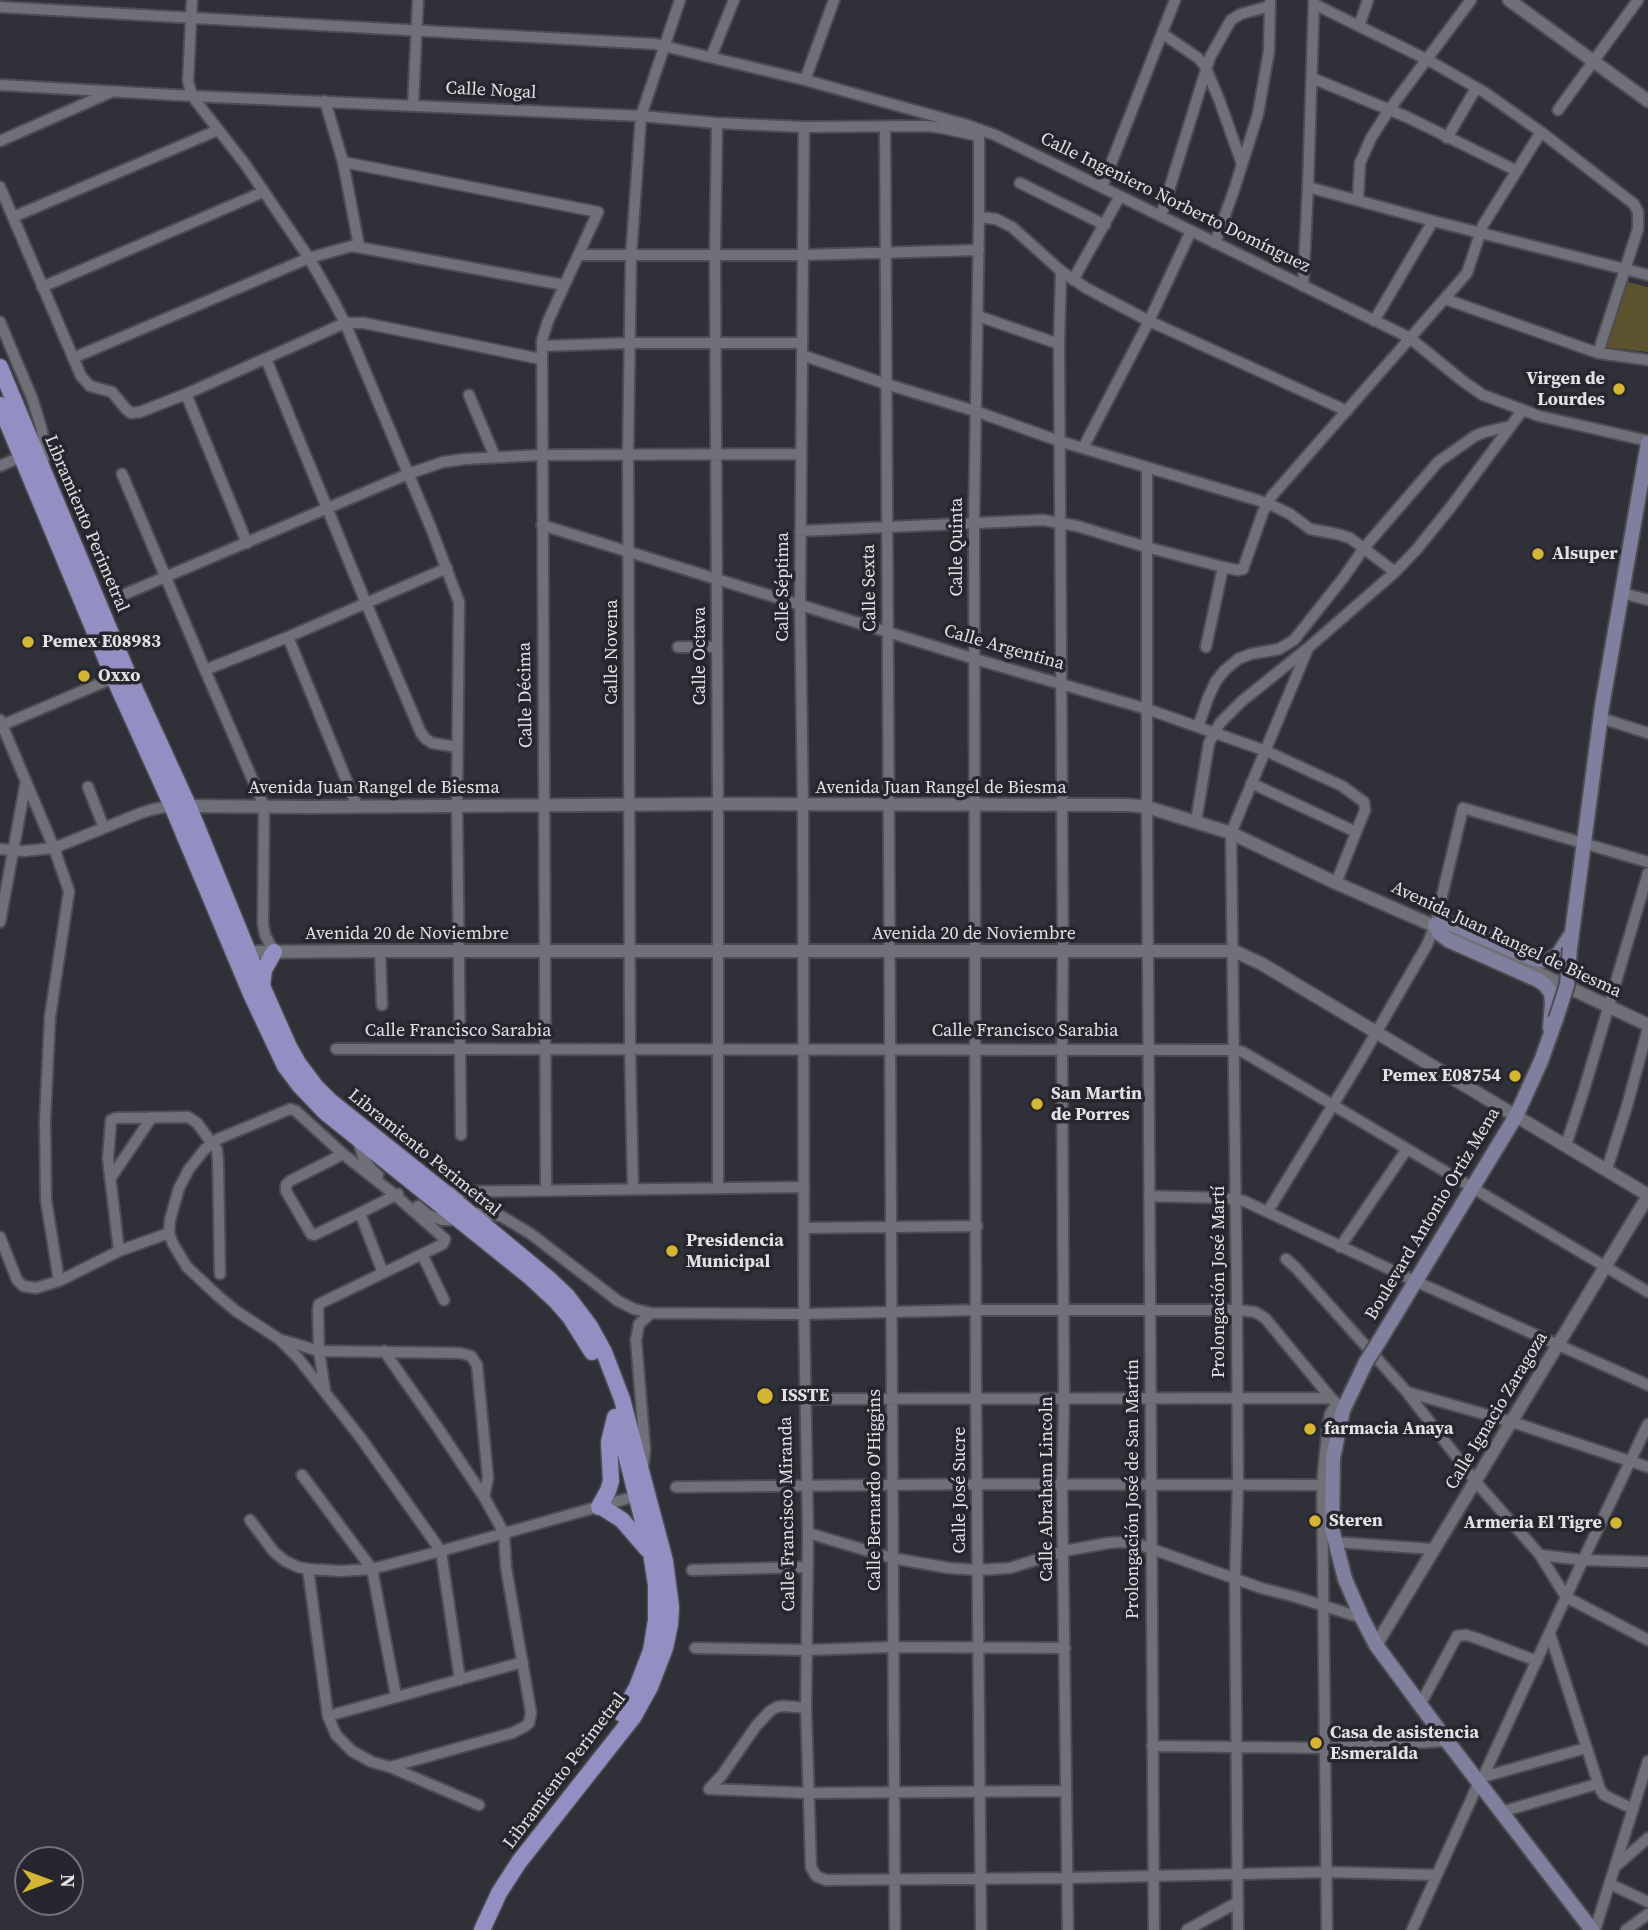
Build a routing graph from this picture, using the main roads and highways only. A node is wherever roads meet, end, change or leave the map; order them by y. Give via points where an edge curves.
1 (0, 367) edge
2 (0, 405) edge
3 (1648, 442) edge
4 (32, 458) junction
5 (1570, 942) junction
6 (241, 952) junction
7 (274, 952) road end
8 (262, 986) junction
9 (1548, 1044) junction
10 (464, 1217) junction
11 (616, 1415) junction
12 (642, 1494) junction
13 (651, 1553) junction
14 (470, 1930) edge
15 (482, 1930) edge
16 (1594, 1930) edge

1 - 4 main road, Libramiento Perimetral
2 - 4 main road, Libramiento Perimetral
3 - 5 main road, Boulevard Antonio Ortiz Mena via 1601,718
4 - 6 main road, Libramiento Perimetral via 120,675
5 - 9 main road, Boulevard Antonio Ortiz Mena, bridge via 1569,978
5 - 9 main road via 1548,961 1540,960 1454,925 1435,925 1448,940 1545,985 1552,1003
6 - 8 main road, Libramiento Perimetral
6 - 10 main road, Libramiento Perimetral via 251,994 285,1066 311,1099 425,1194
7 - 8 main road
8 - 10 main road, Libramiento Perimetral via 289,1047 316,1087 444,1192
9 - 16 main road, Boulevard Antonio Ortiz Mena, bridge via 1516,1116 1336,1404 1335,1445 1327,1484 1334,1542 1345,1579 1376,1645
10 - 11 main road, Libramiento Perimetral via 570,1317 600,1368
10 - 12 main road, Libramiento Perimetral via 549,1279 589,1325 622,1399 642,1471
11 - 12 main road, Libramiento Perimetral
11 - 13 main road via 609,1442 611,1481 599,1507 622,1520
12 - 13 main road, Libramiento Perimetral
12 - 15 main road, Libramiento Perimetral via 666,1561 671,1607 659,1669 634,1716 519,1862
13 - 14 main road, Libramiento Perimetral via 656,1620 651,1651 637,1687 625,1711 509,1859

